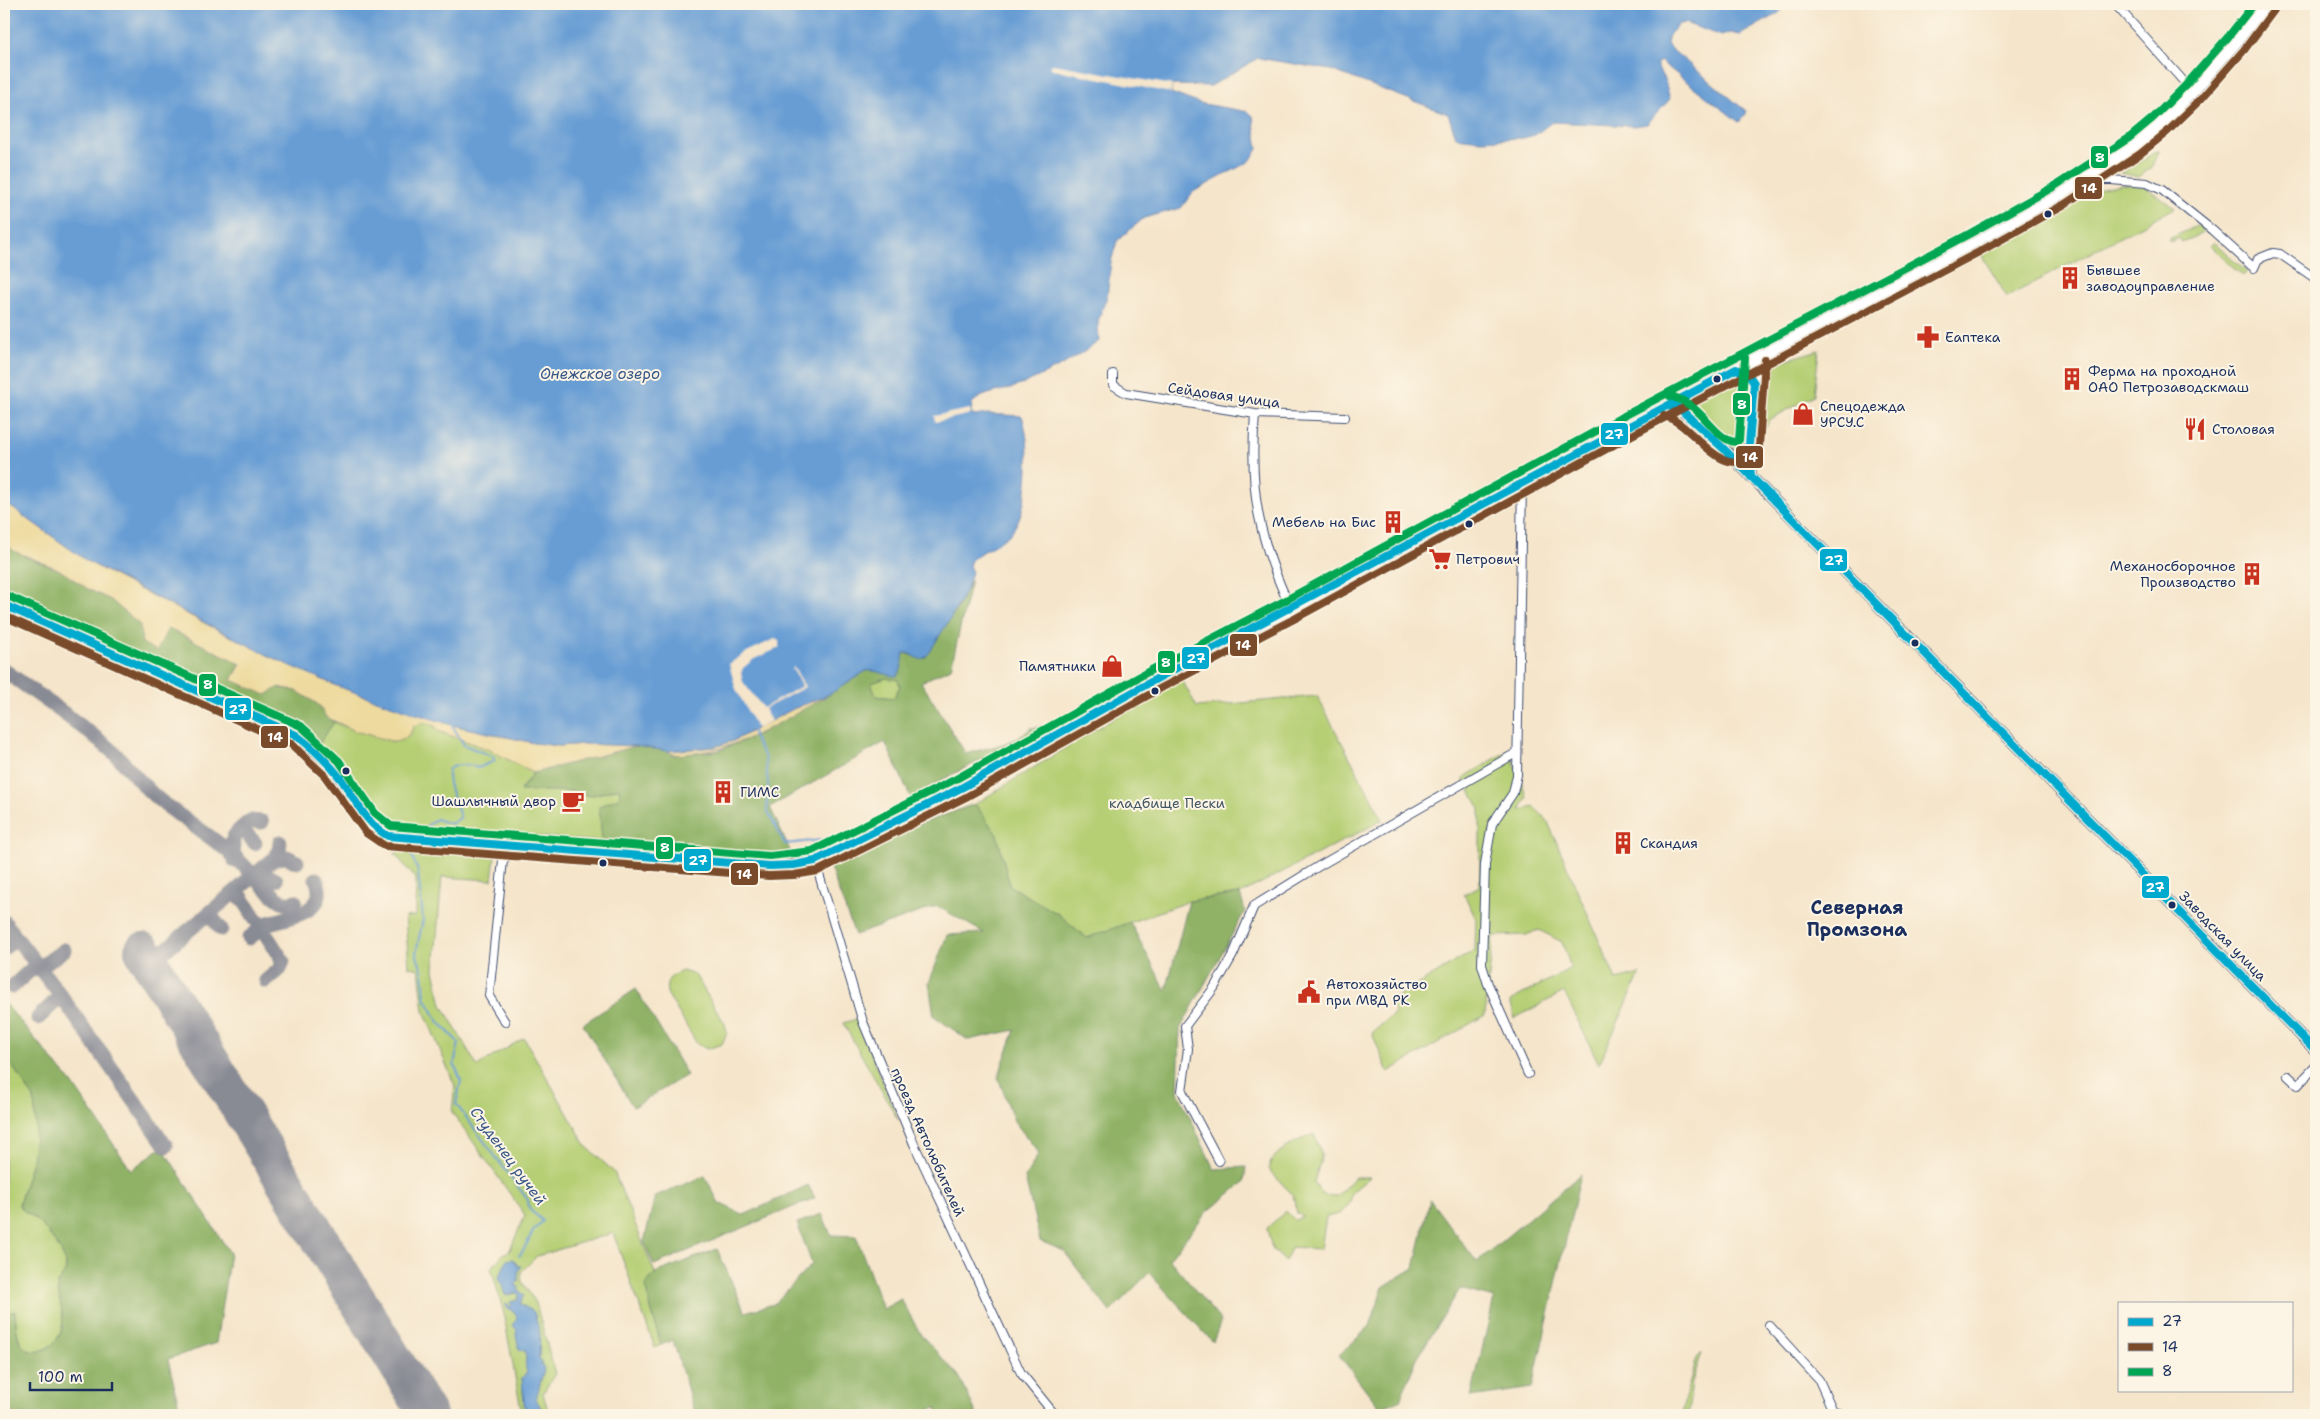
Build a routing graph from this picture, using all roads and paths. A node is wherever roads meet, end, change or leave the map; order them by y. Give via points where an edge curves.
1 (2115, 4) edge
2 (2266, 4) edge
3 (2193, 92) junction
4 (2086, 180) junction
5 (2316, 279) edge
6 (1755, 359) junction
7 (1736, 369) junction
8 (1113, 374) dead end
9 (1754, 383) junction
10 (1692, 393) junction
11 (1667, 406) junction
12 (1255, 414) junction
13 (1687, 414) junction
14 (1345, 417) dead end
15 (1749, 445) junction
16 (1724, 449) junction
17 (1750, 477) junction
18 (1522, 483) junction
19 (4, 605) edge
20 (1291, 609) junction
21 (1516, 753) junction
22 (520, 847) junction
23 (815, 861) junction
24 (505, 1022) dead end
25 (2316, 1051) edge
26 (2316, 1066) edge
27 (1528, 1074) dead end
28 (2288, 1076) dead end
29 (1219, 1161) dead end
30 (1769, 1325) dead end
31 (1055, 1415) edge
32 (1843, 1415) edge

1 - 3 street
2 - 3 main road
3 - 4 main road via 2135,146
4 - 5 street via 2147,184 2162,190 2254,268 2258,259 2273,253 2280,254
4 - 6 main road
6 - 7 main road
6 - 9 main road
7 - 9 main road via 1748,374
7 - 10 main road
8 - 12 street, Сейдовая улица via 1113,385 1126,394
9 - 15 main road
10 - 11 main road
10 - 13 main road via 1687,399
11 - 13 main road via 1680,408
11 - 18 main road
12 - 14 street, Сейдовая улица
12 - 20 street via 1254,495 1261,534
13 - 16 main road, Заводская улица
15 - 16 main road via 1733,453
15 - 17 main road
16 - 17 main road, Заводская улица
17 - 25 main road, Заводская улица
18 - 20 main road
18 - 21 street
19 - 22 main road via 296,735 339,777 377,831 388,836
20 - 23 main road via 1158,678 961,788
21 - 27 street via 1514,794 1492,824 1485,864 1482,965
21 - 29 street via 1254,906 1214,988 1185,1026 1188,1049 1182,1091
22 - 23 main road via 770,866
22 - 24 street via 503,860 489,996
23 - 31 street, проезд Автолюбителей via 863,1022 914,1144 1021,1372
26 - 28 street via 2298,1085
30 - 32 street via 1819,1380 1833,1412

